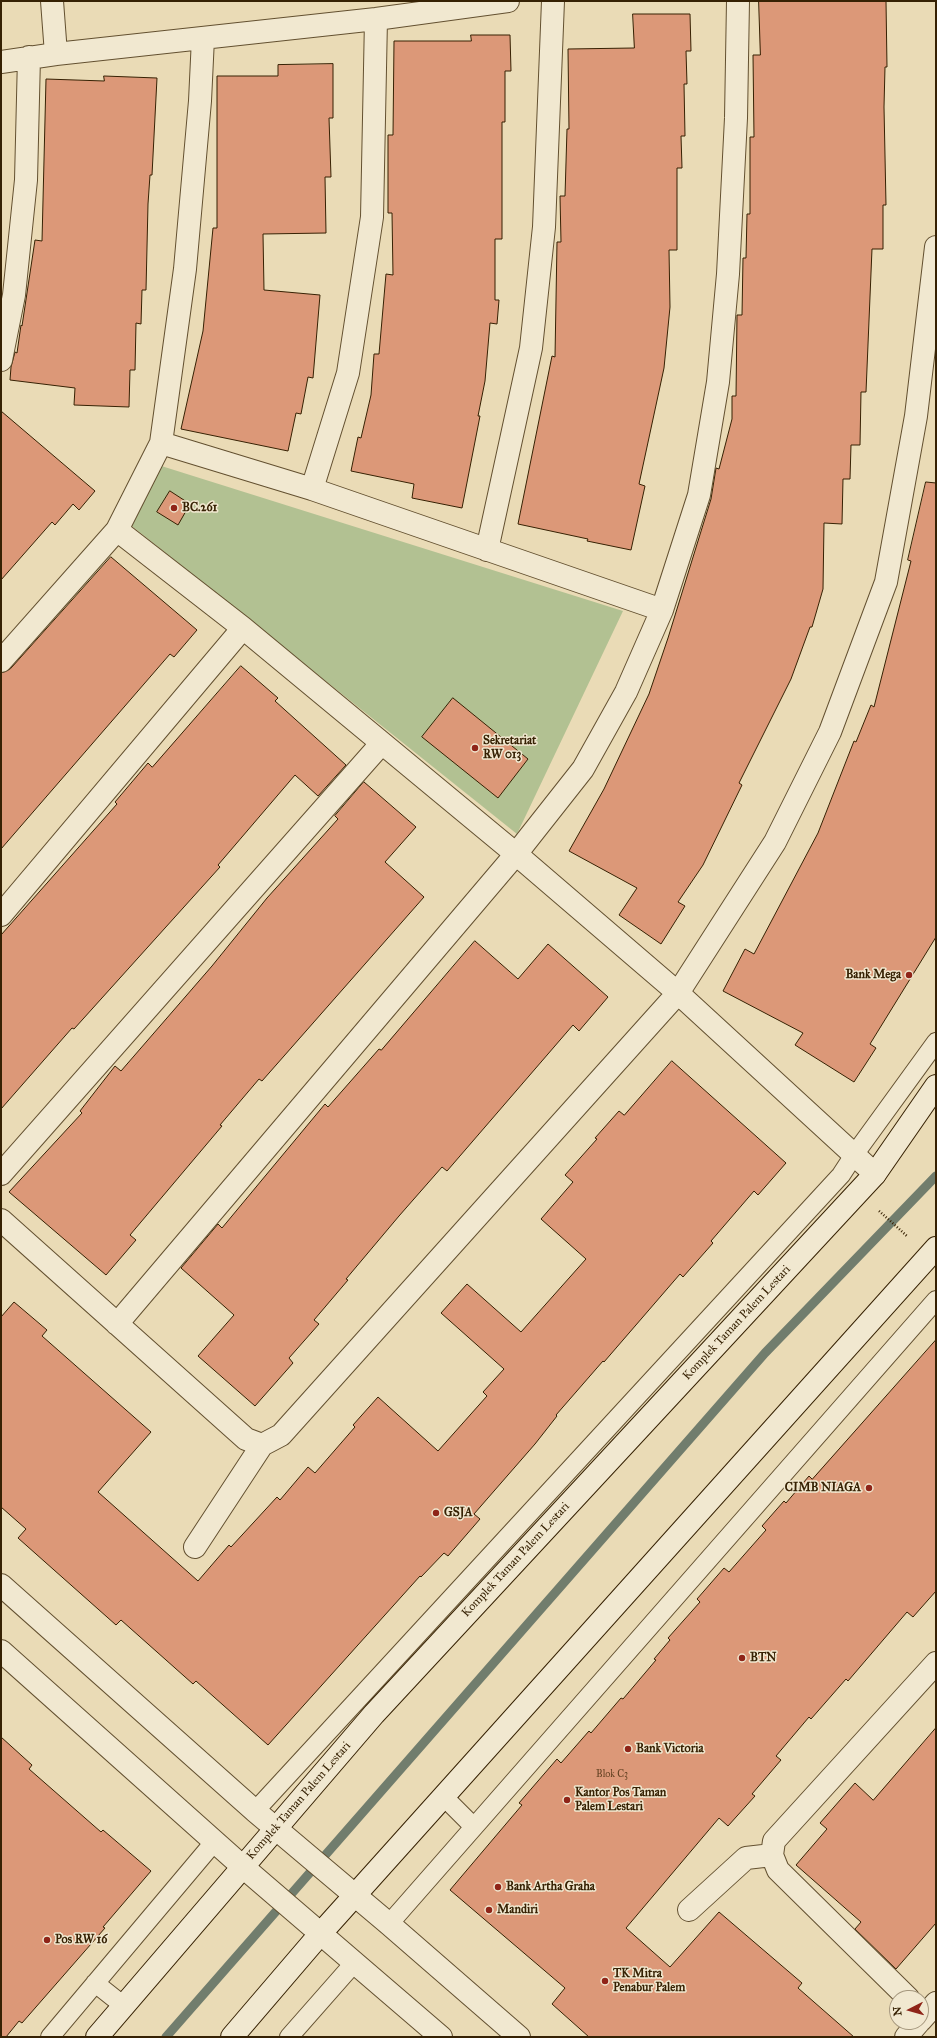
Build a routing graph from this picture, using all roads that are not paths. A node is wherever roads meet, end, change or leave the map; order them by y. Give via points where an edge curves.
1 (52, 1) edge
2 (508, 1) edge
3 (553, 1) edge
4 (738, 1) edge
5 (376, 19) junction
6 (203, 38) junction
7 (56, 54) junction
8 (29, 57) junction
9 (1, 62) edge
10 (936, 247) edge
11 (1, 360) edge
12 (161, 443) junction
13 (312, 489) junction
14 (117, 530) junction
15 (487, 550) junction
16 (662, 610) junction
17 (243, 628) junction
18 (1, 660) edge
19 (381, 744) junction
20 (516, 854) junction
21 (1, 915) edge
22 (678, 992) junction
23 (936, 1042) edge
24 (936, 1086) edge
25 (854, 1155) junction
26 (1, 1174) edge
27 (875, 1174) junction
28 (1, 1220) edge
29 (936, 1248) edge
30 (936, 1300) edge
31 (117, 1324) junction
32 (262, 1445) junction
33 (196, 1547) dead end
34 (1, 1586) edge
35 (1, 1651) edge
36 (936, 1663) edge
37 (444, 1796) junction
38 (255, 1811) junction
39 (474, 1827) junction
40 (276, 1828) junction
41 (215, 1841) junction
42 (772, 1855) junction
43 (243, 1867) junction
44 (356, 1896) junction
45 (689, 1910) dead end
46 (389, 1924) junction
47 (321, 1933) junction
48 (355, 1962) junction
49 (96, 1983) junction
50 (900, 1990) edge
51 (124, 2006) junction
52 (50, 2037) edge
53 (97, 2037) edge
54 (232, 2037) edge
55 (289, 2037) edge
56 (441, 2037) edge
57 (518, 2037) edge

1 - 7 street
2 - 5 street
3 - 15 street via 544,227 531,348
4 - 16 street via 736,118 729,258 718,382 699,495
5 - 6 street
5 - 13 street via 372,217 348,374
6 - 7 street
6 - 12 street via 200,101 185,262
7 - 8 street
8 - 9 street
8 - 11 street via 26,180 14,294
10 - 22 street via 916,416 886,582 830,732 778,835
12 - 13 street
12 - 14 street
13 - 15 street
14 - 17 street
14 - 18 street
15 - 16 street
16 - 20 street via 626,692 583,769
17 - 19 street
17 - 21 street
19 - 20 street
19 - 26 street
20 - 22 street
20 - 31 street
22 - 25 street
22 - 32 street via 281,1435
23 - 25 lane
24 - 27 street, Komplek Taman Palem Lestari
25 - 27 street
25 - 38 lane via 841,1175
27 - 40 street, Komplek Taman Palem Lestari via 374,1714
28 - 31 street
29 - 37 street
30 - 39 lane
31 - 32 street via 246,1439
32 - 33 street
34 - 38 street
35 - 41 street
36 - 42 street via 774,1841
37 - 39 lane
37 - 44 street
38 - 40 street
39 - 46 lane
40 - 43 street, Komplek Taman Palem Lestari
40 - 44 street
41 - 43 street
41 - 49 lane
42 - 45 street via 746,1858
42 - 50 street via 778,1870
43 - 47 street
43 - 51 street, Komplek Taman Palem Lestari
44 - 46 street
44 - 47 street
46 - 57 street
47 - 48 street
47 - 54 street
48 - 55 lane
48 - 56 street
49 - 51 lane
49 - 52 lane
51 - 53 street, Komplek Taman Palem Lestari

